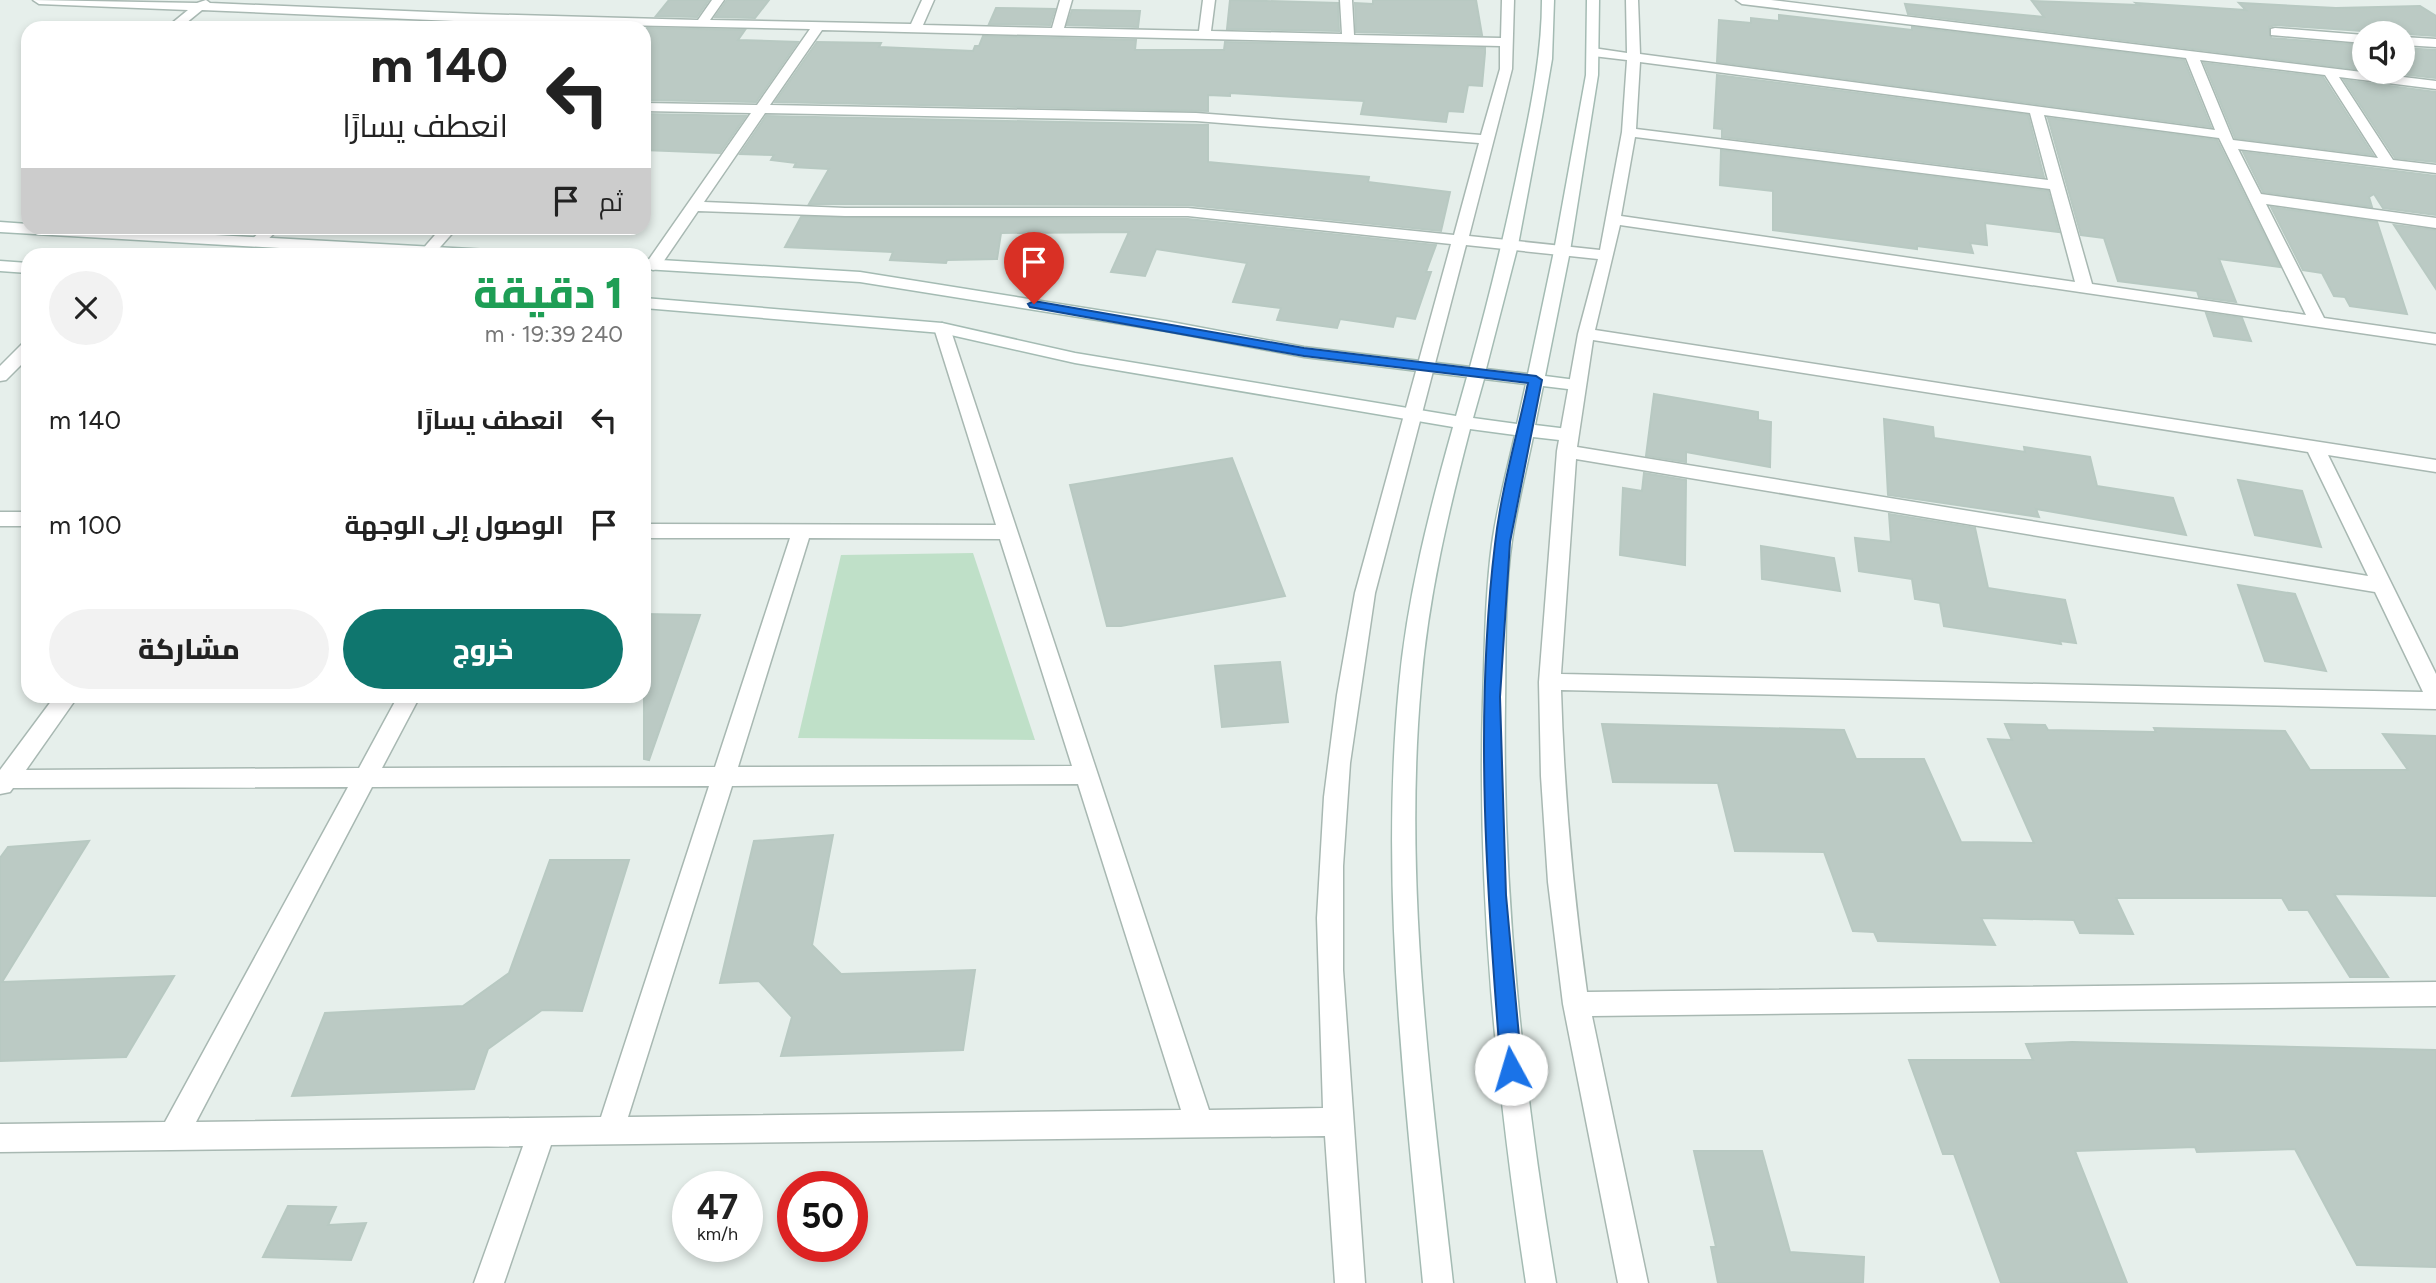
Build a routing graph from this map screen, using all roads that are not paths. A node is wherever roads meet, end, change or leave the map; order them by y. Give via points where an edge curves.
1 (39, 0) edge
2 (361, 0) edge
3 (718, 0) edge
4 (928, 0) edge
5 (1066, 0) edge
6 (1209, 0) edge
7 (1346, 0) edge
8 (1508, 0) edge
9 (1548, 0) edge
10 (1593, 0) edge
11 (1632, 0) edge
12 (1742, 0) edge
13 (204, 4) edge
14 (348, 13) junction
15 (481, 13) junction
16 (182, 21) edge
17 (339, 21) edge
18 (474, 21) edge
19 (575, 21) edge
20 (702, 23) junction
21 (651, 24) edge
22 (819, 25) junction
23 (915, 29) junction
24 (1057, 30) junction
25 (2275, 32) dead end
26 (1205, 34) junction
27 (2352, 37) edge
28 (1348, 38) junction
29 (1507, 42) junction
30 (2415, 42) edge
31 (2436, 43) edge
32 (1594, 52) junction
33 (2191, 54) junction
34 (1634, 56) junction
35 (2331, 74) junction
36 (2436, 85) edge
37 (651, 107) edge
38 (761, 110) junction
39 (2036, 110) junction
40 (1629, 132) junction
41 (1486, 139) junction
42 (2227, 139) junction
43 (2389, 163) junction
44 (2436, 169) edge
45 (2056, 185) junction
46 (2256, 198) junction
47 (694, 206) junction
48 (1614, 219) junction
49 (2436, 222) edge
50 (0, 227) edge
51 (21, 228) edge
52 (159, 235) edge
53 (264, 235) edge
54 (259, 240) junction
55 (1462, 240) junction
56 (1510, 245) junction
57 (383, 248) edge
58 (1562, 251) junction
59 (1607, 256) junction
60 (651, 261) edge
61 (651, 265) edge
62 (0, 266) edge
63 (21, 268) edge
64 (2085, 288) junction
65 (651, 304) edge
66 (2318, 322) junction
67 (942, 328) junction
68 (1586, 334) junction
69 (2436, 339) edge
70 (21, 355) edge
71 (1425, 368) junction
72 (1476, 373) junction
73 (0, 376) edge
74 (1536, 380) junction
75 (1576, 385) junction
76 (1412, 415) junction
77 (1463, 423) junction
78 (1525, 431) junction
79 (1567, 443) junction
80 (2315, 447) junction
81 (2436, 466) edge
82 (0, 519) edge
83 (21, 519) edge
84 (651, 531) edge
85 (802, 531) junction
86 (1007, 532) junction
87 (2382, 586) junction
88 (1550, 682) junction
89 (2436, 698) edge
90 (62, 703) edge
91 (405, 703) edge
92 (1086, 775) junction
93 (723, 777) junction
94 (365, 778) junction
95 (2, 782) edge
96 (2436, 995) edge
97 (1576, 1004) junction
98 (1337, 1122) junction
99 (1199, 1124) junction
100 (610, 1131) junction
101 (542, 1132) junction
102 (173, 1136) junction
103 (0, 1138) edge
104 (489, 1283) edge
105 (1350, 1283) edge
106 (1438, 1283) edge
107 (1541, 1283) edge
108 (1633, 1283) edge

1 - 13 street
2 - 14 street
3 - 20 street
4 - 23 street
5 - 24 street
6 - 26 street
7 - 28 street
8 - 29 street
9 - 56 street via 1544,70
10 - 32 street
11 - 34 street
12 - 33 street
13 - 14 street
13 - 16 street
14 - 15 street
14 - 17 street
15 - 18 street
15 - 19 street
20 - 21 street
20 - 22 street
22 - 23 street
22 - 38 street
23 - 24 street
24 - 26 street
25 - 27 street
26 - 28 street
28 - 29 street
29 - 41 street via 1506,68
30 - 31 street
32 - 34 street
32 - 58 street
33 - 35 street
33 - 42 street
34 - 39 street
34 - 40 street
35 - 36 street
35 - 43 street
37 - 38 street
38 - 41 street via 1196,117
38 - 47 street
39 - 42 street
39 - 45 street
40 - 45 street
40 - 48 street
41 - 55 street
42 - 43 street
42 - 46 street
43 - 44 street
45 - 64 street
46 - 49 street
46 - 66 street
47 - 55 street via 845,212 1188,212
47 - 60 street
48 - 59 street
48 - 64 street
50 - 51 street
52 - 54 street
53 - 54 street
54 - 57 street
55 - 56 street
55 - 71 street
56 - 58 street
56 - 72 street
58 - 59 street
58 - 74 street
59 - 68 street
61 - 71 street via 886,280 1304,352
62 - 63 street
64 - 66 street
65 - 67 street
66 - 69 street
67 - 76 street via 1075,358
67 - 86 street
68 - 75 street
68 - 80 street
70 - 73 street
71 - 72 street
71 - 76 street
72 - 74 street
72 - 77 street
74 - 75 street
74 - 78 street
75 - 79 street
76 - 77 street
76 - 98 street via 1365,593 1337,765 1330,868
77 - 78 street
77 - 106 street via 1434,531 1421,603 1406,775 1404,878 1410,996
78 - 79 street
78 - 107 street via 1502,542 1492,697 1492,790 1506,1014 1520,1151
79 - 87 street
79 - 88 street
80 - 81 street
80 - 87 street
82 - 83 street
84 - 85 street
85 - 86 street
85 - 93 street
86 - 92 street
87 - 89 street
88 - 89 street
88 - 97 street via 1560,882
90 - 95 street
91 - 94 street
92 - 93 street
92 - 99 street
93 - 94 street
93 - 100 street
94 - 95 street
94 - 102 street
96 - 97 street
97 - 108 street
98 - 99 street
98 - 105 street
99 - 100 street
100 - 101 street
101 - 102 street
101 - 104 street
102 - 103 street

